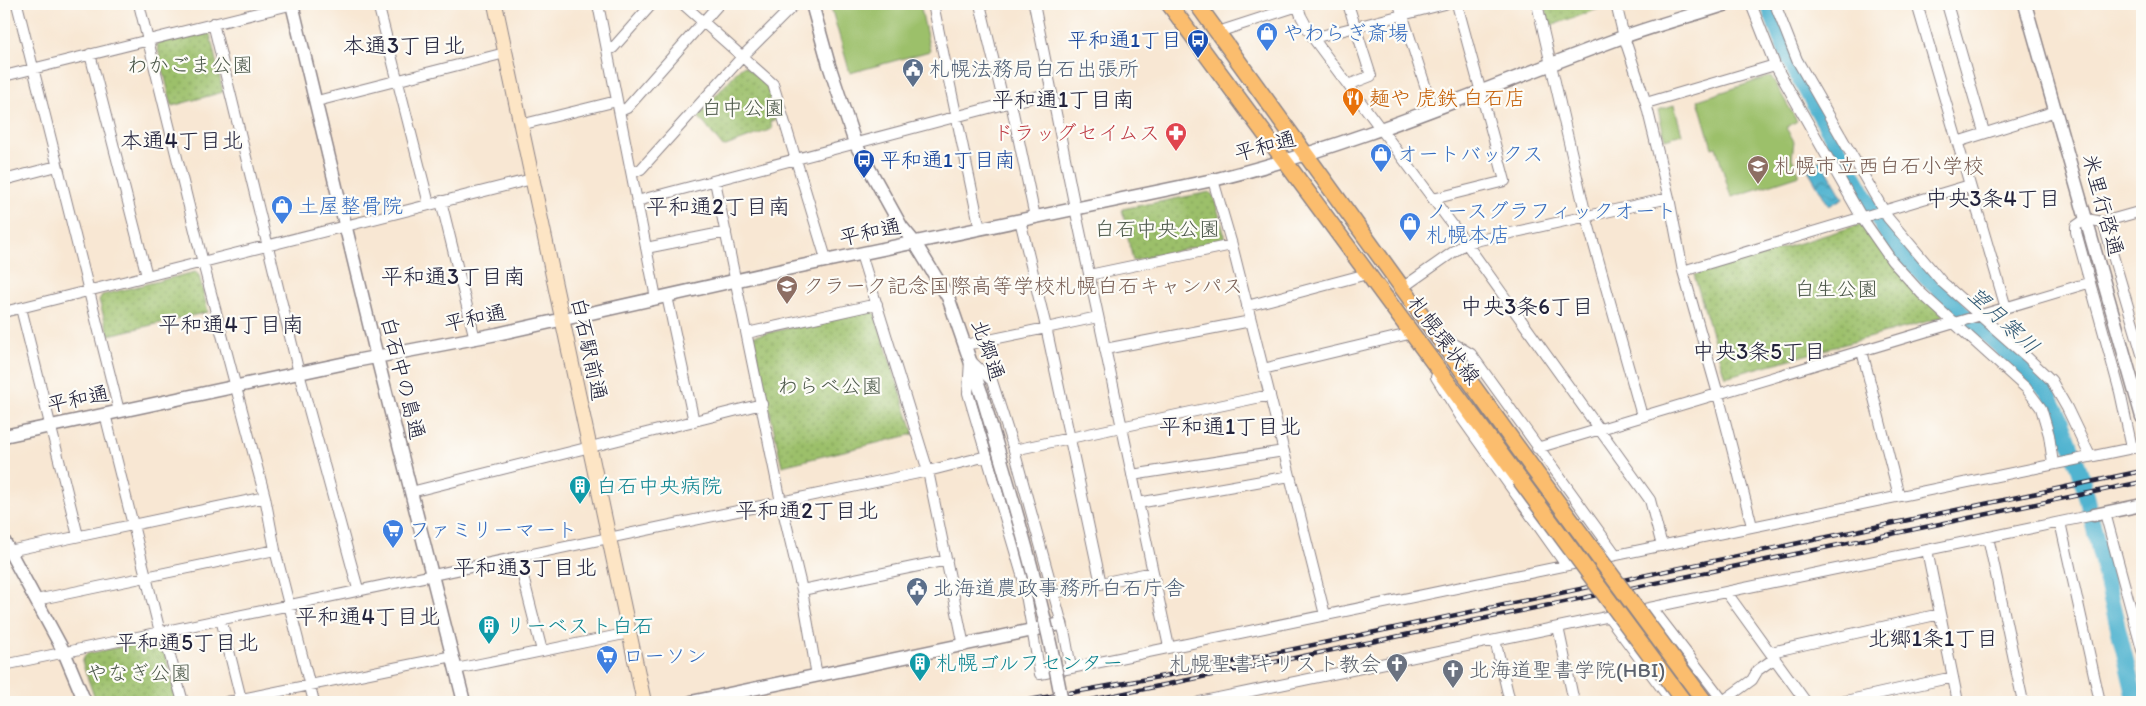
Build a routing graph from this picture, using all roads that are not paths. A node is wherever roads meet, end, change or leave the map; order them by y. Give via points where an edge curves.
1 (17, 4) edge
2 (139, 4) edge
3 (293, 4) edge
4 (378, 4) edge
5 (495, 4) edge
6 (598, 4) edge
7 (652, 4) edge
8 (683, 4) edge
9 (720, 4) edge
10 (795, 4) edge
11 (812, 4) edge
12 (933, 4) edge
13 (980, 4) edge
14 (1034, 4) edge
15 (1169, 4) edge
16 (1197, 4) edge
17 (1348, 4) edge
18 (1399, 4) edge
19 (1445, 4) edge
20 (1456, 4) edge
21 (1537, 4) edge
22 (1616, 4) edge
23 (1727, 4) edge
24 (1751, 4) edge
25 (1775, 4) edge
26 (1917, 4) edge
27 (1947, 4) edge
28 (2025, 4) edge
29 (1297, 5) edge
30 (1402, 15) junction
31 (704, 22) junction
32 (213, 23) junction
33 (1355, 27) junction
34 (1218, 32) junction
35 (1624, 37) junction
36 (1313, 38) junction
37 (147, 40) junction
38 (607, 50) junction
39 (505, 53) junction
40 (90, 54) junction
41 (742, 57) junction
42 (1775, 65) junction
43 (1550, 66) junction
44 (33, 69) junction
45 (4, 76) edge
46 (397, 80) junction
47 (1348, 85) junction
48 (1482, 92) junction
49 (1052, 94) junction
50 (316, 102) junction
51 (1007, 103) junction
52 (1646, 103) junction
53 (619, 106) junction
54 (1433, 110) junction
55 (2056, 111) junction
56 (955, 117) junction
57 (520, 125) junction
58 (1381, 130) junction
59 (1984, 132) junction
60 (1957, 142) junction
61 (855, 143) junction
62 (1308, 155) junction
63 (798, 160) junction
64 (1286, 162) junction
65 (57, 166) junction
66 (632, 174) junction
67 (532, 179) junction
68 (4, 180) edge
69 (1213, 180) junction
70 (715, 182) junction
71 (1970, 185) junction
72 (1669, 198) junction
73 (1433, 199) junction
74 (441, 201) junction
75 (637, 201) junction
76 (429, 204) junction
77 (1075, 208) junction
78 (2142, 211) edge
79 (1882, 212) junction
80 (1586, 216) junction
81 (1035, 217) junction
82 (1864, 217) junction
83 (2086, 219) junction
84 (1020, 220) junction
85 (2104, 222) junction
86 (345, 226) junction
87 (980, 229) junction
88 (726, 232) junction
89 (915, 243) junction
90 (1466, 243) junction
91 (268, 245) junction
92 (1232, 245) junction
93 (646, 248) junction
94 (862, 254) junction
95 (827, 262) junction
96 (203, 263) junction
97 (1683, 272) junction
98 (1367, 274) junction
99 (1089, 275) junction
100 (147, 276) junction
101 (735, 281) junction
102 (2088, 283) junction
103 (1402, 288) junction
104 (89, 290) junction
105 (661, 297) junction
106 (877, 304) junction
107 (1247, 306) junction
108 (21, 308) junction
109 (2006, 308) junction
110 (4, 312) edge
111 (1976, 316) junction
112 (1098, 317) junction
113 (562, 318) junction
114 (1251, 321) junction
115 (1957, 322) junction
116 (1046, 328) junction
117 (1431, 330) junction
118 (747, 333) junction
119 (1412, 333) junction
120 (475, 339) junction
121 (965, 345) junction
122 (1423, 347) junction
123 (1105, 349) junction
124 (1862, 351) junction
125 (2142, 354) edge
126 (377, 357) junction
127 (970, 360) junction
128 (1263, 369) junction
129 (299, 373) junction
130 (235, 387) junction
131 (1270, 394) junction
132 (1718, 394) junction
133 (762, 404) junction
134 (119, 411) junction
135 (104, 414) junction
136 (1642, 416) junction
137 (2142, 417) edge
138 (694, 422) junction
139 (52, 426) junction
140 (1122, 426) junction
141 (1600, 428) junction
142 (4, 436) edge
143 (1070, 438) junction
144 (590, 447) junction
145 (2137, 447) edge
146 (1537, 448) junction
147 (1014, 450) junction
148 (1284, 451) junction
149 (987, 456) junction
150 (2085, 457) junction
151 (2056, 463) junction
152 (928, 471) junction
153 (1132, 475) junction
154 (1290, 476) junction
155 (411, 492) junction
156 (1899, 496) junction
157 (265, 497) junction
158 (781, 502) junction
159 (1138, 503) junction
160 (2142, 505) edge
161 (2100, 514) junction
162 (2060, 522) junction
163 (133, 524) junction
164 (1752, 526) junction
165 (78, 536) junction
166 (1988, 537) junction
167 (609, 538) junction
168 (6, 546) edge
169 (1662, 546) junction
170 (275, 550) junction
171 (1927, 550) junction
172 (1616, 555) junction
173 (518, 557) junction
174 (947, 560) junction
175 (1566, 565) junction
176 (1153, 572) junction
177 (433, 576) junction
178 (146, 578) junction
179 (1101, 584) junction
180 (358, 589) junction
181 (802, 590) junction
182 (1054, 593) junction
183 (1727, 593) junction
184 (36, 600) junction
185 (289, 605) junction
186 (1652, 608) junction
187 (1940, 614) junction
188 (1325, 615) junction
189 (1608, 616) junction
190 (222, 619) junction
191 (1061, 624) junction
192 (1558, 627) junction
193 (1032, 630) junction
194 (161, 631) junction
195 (629, 632) junction
196 (1495, 640) junction
197 (964, 646) junction
198 (1169, 647) junction
199 (2142, 650) edge
200 (542, 651) junction
201 (64, 652) junction
202 (1773, 655) junction
203 (453, 656) junction
204 (4, 665) edge
205 (1072, 668) junction
206 (456, 669) junction
207 (817, 676) junction
208 (1953, 677) junction
209 (310, 686) junction
210 (1236, 698) edge
211 (241, 699) junction
212 (85, 702) edge
213 (183, 702) edge
214 (227, 702) edge
215 (314, 702) edge
216 (464, 702) edge
217 (644, 702) edge
218 (690, 702) edge
219 (1062, 702) edge
220 (1199, 702) edge
221 (1510, 702) edge
222 (1574, 702) edge
223 (1672, 702) edge
224 (1684, 702) edge
225 (1705, 702) edge
226 (1723, 702) edge
227 (1806, 702) edge
228 (1842, 702) edge
229 (1958, 702) edge
230 (2023, 702) edge
231 (2100, 702) edge

1 - 44 street
2 - 37 street
3 - 32 street
3 - 50 street, 白石中の島通
4 - 46 street
5 - 39 main road, 白石駅前通
6 - 38 street
7 - 38 street via 613,48
8 - 31 street
9 - 31 street
10 - 41 street
11 - 61 street, 北郷通
12 - 56 street
13 - 51 street
14 - 49 street
15 - 64 main road, 札幌環状線
16 - 34 main road, 札幌環状線
17 - 33 street
18 - 30 street
19 - 30 street
20 - 48 street
21 - 43 street
22 - 35 street
23 - 35 street, 平和通
24 - 42 street
25 - 79 street via 1797,60
26 - 60 street
27 - 59 street
28 - 55 street, 米里行啓通
29 - 34 street
29 - 36 street
30 - 33 street
30 - 54 street
31 - 41 street
31 - 53 street via 627,108
32 - 37 street
32 - 91 street
33 - 36 street
33 - 47 street via 1371,76
34 - 62 main road, 札幌環状線
35 - 43 street, 平和通
35 - 52 street
36 - 47 street
37 - 40 street
37 - 96 street
38 - 53 street
39 - 46 street
39 - 57 main road, 白石駅前通
40 - 44 street
40 - 100 street
41 - 63 street via 773,84
41 - 66 street via 641,169
42 - 52 street
42 - 82 street
43 - 48 street, 平和通
43 - 80 street
44 - 45 street
44 - 65 street
46 - 50 street
46 - 76 street
47 - 58 street
48 - 54 street, 平和通
48 - 73 street via 1505,182
49 - 51 street
49 - 77 street
50 - 86 street, 白石中の島通
51 - 56 street
51 - 81 street
52 - 72 street
53 - 57 street
53 - 66 street
54 - 58 street, 平和通
55 - 59 street
55 - 83 street, 米里行啓通
56 - 61 street
56 - 87 street
57 - 67 main road, 白石駅前通
58 - 62 street, 平和通
58 - 73 street
59 - 60 street
60 - 71 street
61 - 63 street
61 - 89 street, 北郷通
62 - 64 street, 平和通
62 - 103 main road, 札幌環状線
63 - 70 street
63 - 95 street
64 - 69 street, 平和通
64 - 98 main road, 札幌環状線
65 - 68 street
65 - 104 street
66 - 75 street
67 - 74 street
67 - 113 main road, 白石駅前通
69 - 77 street, 平和通
69 - 92 street
70 - 75 street
70 - 88 street
71 - 79 street
71 - 109 street
72 - 80 street
72 - 97 street
73 - 90 street
74 - 76 street
74 - 120 street
75 - 93 street
76 - 86 street
77 - 81 street, 平和通
77 - 99 street
78 - 85 street
79 - 82 street
79 - 111 street via 1931,270
80 - 90 street
80 - 136 street
81 - 84 street, 平和通
82 - 97 street
82 - 115 street via 1892,261 1921,293
83 - 85 street
83 - 102 street via 2076,226 2076,232
83 - 137 street, 米里行啓通
84 - 87 street, 平和通
84 - 116 street
85 - 125 street
86 - 91 street
86 - 126 street, 白石中の島通
87 - 89 street, 平和通
88 - 93 street
88 - 101 street
89 - 94 street, 平和通
89 - 121 street, 北郷通 via 948,297
90 - 103 street
90 - 141 street
91 - 96 street
91 - 129 street
92 - 99 street
92 - 107 street
93 - 105 street
94 - 95 street, 平和通
94 - 106 street
95 - 101 street, 平和通
96 - 100 street
96 - 130 street
97 - 132 street
98 - 107 street
98 - 119 main road, 札幌環状線
99 - 112 street
100 - 104 street
101 - 105 street, 平和通
101 - 118 street
102 - 109 street
102 - 145 street
103 - 117 main road, 札幌環状線
104 - 108 street
104 - 134 street
105 - 113 street, 平和通
105 - 138 street
106 - 118 street
106 - 152 street
107 - 114 street
108 - 110 street
108 - 139 street
109 - 111 street
111 - 115 street
111 - 150 street via 2051,380 2068,408
112 - 116 street
112 - 123 street
113 - 120 street, 平和通
113 - 144 main road, 白石駅前通
114 - 123 street
114 - 128 street
115 - 124 street
115 - 151 street via 2026,388 2041,408
116 - 121 street
116 - 143 street
117 - 146 street via 1471,354
117 - 225 main road, 札幌環状線, bridge
118 - 133 street
119 - 122 main road, 札幌環状線
119 - 128 street
120 - 126 street, 平和通
121 - 127 street, 北郷通
122 - 175 street via 1438,381 1461,417
122 - 224 main road, 札幌環状線, bridge
123 - 140 street
124 - 132 street
124 - 156 street
126 - 129 street, 平和通
126 - 155 street, 白石中の島通
127 - 147 street via 992,381
127 - 149 street via 968,393
127 - 219 street, 北郷通, bridge via 1034,568
128 - 131 street
129 - 130 street, 平和通
129 - 180 street
130 - 134 street, 平和通
130 - 157 street
131 - 140 street
131 - 148 street
132 - 136 street
132 - 164 street
133 - 138 street
133 - 158 street
134 - 135 street, 平和通
135 - 139 street, 平和通
135 - 163 street
136 - 141 street
138 - 144 street
139 - 142 street, 平和通
139 - 165 street
140 - 143 street
140 - 153 street
141 - 146 street
141 - 169 street via 1650,500
143 - 147 street
143 - 179 street
144 - 155 street
144 - 167 main road, 白石駅前通
145 - 150 street
146 - 172 street
147 - 182 street
148 - 153 street
148 - 154 street
149 - 152 street
149 - 193 street via 1023,578
150 - 151 street
151 - 156 street
152 - 158 street
152 - 174 street
153 - 159 street
154 - 159 street
154 - 188 street
155 - 177 street, 白石中の島通
156 - 164 street
157 - 163 street
157 - 170 street
158 - 167 street
158 - 181 street
159 - 176 street
160 - 161 street
161 - 162 street
161 - 199 street
162 - 166 street
162 - 231 street
163 - 165 street
163 - 178 street
164 - 169 street
165 - 168 street
166 - 171 street
166 - 230 street
167 - 173 street
167 - 195 main road, 白石駅前通
168 - 184 street
169 - 172 street
170 - 178 street
170 - 185 street
171 - 183 street
171 - 187 street
172 - 175 street
173 - 177 street
173 - 200 street
174 - 181 street
174 - 197 street
175 - 188 street
176 - 179 street
176 - 198 street
177 - 180 street
177 - 203 street, 白石中の島通
178 - 184 street
178 - 194 street
179 - 182 street
180 - 185 street
181 - 207 street
182 - 191 street
183 - 186 street
183 - 202 street
184 - 201 street
185 - 190 street
185 - 209 street
186 - 189 street
186 - 226 street
187 - 202 street
187 - 208 street
188 - 198 street
189 - 192 street
189 - 223 street
190 - 194 street
190 - 211 street
191 - 193 street
191 - 205 street
192 - 196 street
192 - 222 street
193 - 197 street
193 - 205 street via 1040,674
194 - 201 street
194 - 213 street
195 - 200 street
195 - 217 main road, 白石駅前通
196 - 210 street
196 - 221 street
197 - 207 street
198 - 205 street
200 - 206 street
201 - 204 street
201 - 212 street
202 - 226 street via 1752,680
202 - 227 street
203 - 206 street, 白石中の島通
203 - 209 street
206 - 216 street, 白石中の島通
207 - 218 street
208 - 228 street
208 - 229 street
209 - 211 street
209 - 215 street
210 - 220 street
211 - 214 street

